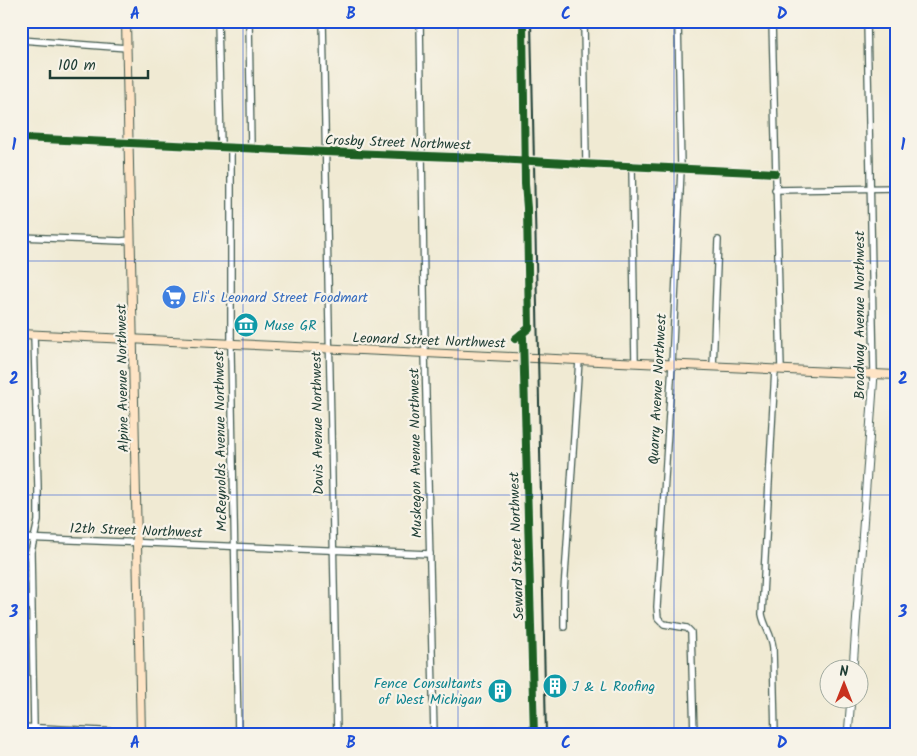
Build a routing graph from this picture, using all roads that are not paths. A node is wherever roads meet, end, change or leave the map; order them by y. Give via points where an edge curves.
1 (126, 21) edge
2 (218, 21) edge
3 (249, 21) edge
4 (323, 21) edge
5 (420, 21) edge
6 (584, 21) edge
7 (678, 21) edge
8 (772, 21) edge
9 (867, 21) edge
10 (21, 40) edge
11 (127, 48) junction
12 (21, 138) edge
13 (129, 143) junction
14 (221, 147) junction
15 (231, 147) junction
16 (252, 148) junction
17 (325, 152) junction
18 (422, 156) junction
19 (586, 164) junction
20 (632, 166) junction
21 (681, 169) junction
22 (775, 173) junction
23 (896, 188) edge
24 (871, 189) junction
25 (775, 190) junction
26 (21, 237) edge
27 (131, 240) junction
28 (718, 240) dead end
29 (21, 334) edge
30 (34, 335) junction
31 (134, 339) junction
32 (231, 343) junction
33 (328, 348) junction
34 (425, 353) junction
35 (523, 357) junction
36 (579, 360) junction
37 (635, 363) junction
38 (672, 364) junction
39 (713, 367) junction
40 (778, 369) junction
41 (874, 374) junction
42 (896, 375) edge
43 (21, 538) edge
44 (35, 539) junction
45 (138, 543) junction
46 (234, 547) junction
47 (333, 552) junction
48 (430, 554) junction
49 (564, 627) dead end
50 (854, 658) edge
51 (850, 708) edge
52 (21, 728) edge
53 (34, 728) junction
54 (134, 735) edge
55 (141, 735) edge
56 (238, 735) edge
57 (337, 735) edge
58 (434, 735) edge
59 (534, 735) edge
60 (694, 735) edge
61 (775, 735) edge
62 (848, 735) edge

1 - 11 main road, Alpine Avenue Northwest
2 - 14 street
3 - 16 street
4 - 17 street, Davis Avenue Northwest
5 - 18 street, Muskegon Avenue Northwest
6 - 19 street
7 - 21 street, Quarry Avenue Northwest
8 - 22 street
9 - 24 street, Broadway Avenue Northwest
10 - 11 street
11 - 13 main road, Alpine Avenue Northwest
12 - 13 street, Crosby Street Northwest
13 - 14 street, Crosby Street Northwest
13 - 27 main road, Alpine Avenue Northwest
14 - 15 street, Crosby Street Northwest
15 - 16 street, Crosby Street Northwest
15 - 32 street, McReynolds Avenue Northwest
16 - 17 street, Crosby Street Northwest
17 - 18 street, Crosby Street Northwest
17 - 33 street, Davis Avenue Northwest
18 - 19 street, Crosby Street Northwest
18 - 34 street, Muskegon Avenue Northwest
19 - 20 street, Crosby Street Northwest
20 - 21 street, Crosby Street Northwest
20 - 37 street
21 - 22 street, Crosby Street Northwest
21 - 38 street, Quarry Avenue Northwest
22 - 25 street
23 - 24 street
24 - 25 street
24 - 41 street, Broadway Avenue Northwest
25 - 40 street
26 - 27 street
27 - 31 main road, Alpine Avenue Northwest
28 - 39 street
29 - 30 main road, Leonard Street Northwest
30 - 31 main road, Leonard Street Northwest
30 - 44 street via 38,488
31 - 32 main road, Leonard Street Northwest
31 - 45 main road, Alpine Avenue Northwest
32 - 33 main road, Leonard Street Northwest
32 - 46 street, McReynolds Avenue Northwest
33 - 34 main road, Leonard Street Northwest
33 - 47 street, Davis Avenue Northwest
34 - 35 main road, Leonard Street Northwest
34 - 48 street, Muskegon Avenue Northwest
35 - 36 main road, Leonard Street Northwest
35 - 59 street, Seward Street Northwest
36 - 37 main road, Leonard Street Northwest
36 - 49 street
37 - 38 main road, Leonard Street Northwest
38 - 39 main road, Leonard Street Northwest
38 - 60 street, Quarry Avenue Northwest via 657,607 658,618 664,624 687,628 691,632
39 - 40 main road, Leonard Street Northwest
40 - 41 main road, Leonard Street Northwest
40 - 61 street via 762,614 773,648
41 - 42 main road, Leonard Street Northwest
41 - 50 street, Broadway Avenue Northwest
43 - 44 street, 12th Street Northwest
44 - 45 street, 12th Street Northwest
44 - 53 street via 31,552
45 - 46 street, 12th Street Northwest
45 - 55 main road, Alpine Avenue Northwest
46 - 47 street, 12th Street Northwest
46 - 56 street, McReynolds Avenue Northwest
47 - 48 street, 12th Street Northwest
47 - 57 street, Davis Avenue Northwest
48 - 58 street, Muskegon Avenue Northwest
51 - 62 street
52 - 53 street
53 - 54 street

